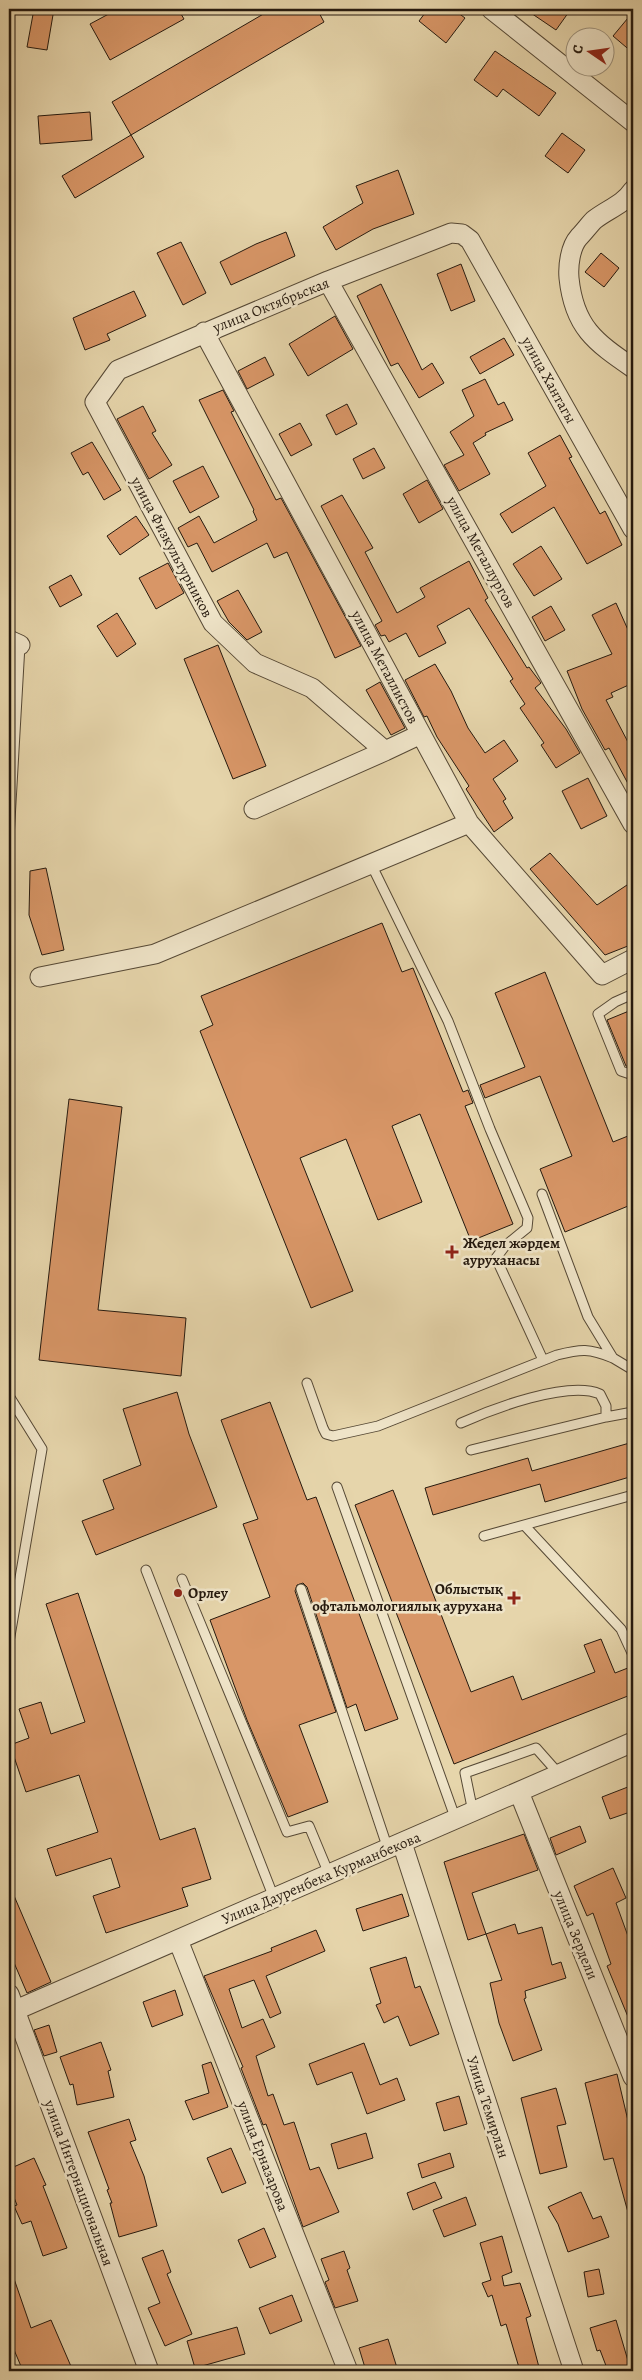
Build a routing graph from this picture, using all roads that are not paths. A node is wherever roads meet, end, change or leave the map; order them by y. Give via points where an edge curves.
1 (491, 9) edge
2 (633, 122) edge
3 (633, 190) edge
4 (462, 234) joint
5 (328, 281) junction
6 (204, 332) junction
7 (633, 368) edge
8 (95, 402) joint
9 (633, 529) edge
10 (14, 643) edge
11 (421, 734) junction
12 (385, 751) junction
13 (254, 809) dead end
14 (469, 823) junction
15 (633, 824) edge
16 (9, 838) edge
17 (371, 864) junction
18 (633, 959) edge
19 (40, 977) dead end
20 (633, 994) edge
21 (633, 1073) edge
22 (542, 1194) dead end
23 (613, 1358) junction
24 (544, 1360) junction
25 (633, 1370) edge
26 (307, 1384) dead end
27 (9, 1396) edge
28 (633, 1412) edge
29 (606, 1417) junction
30 (461, 1423) dead end
31 (471, 1450) dead end
32 (337, 1488) dead end
33 (633, 1495) edge
34 (525, 1526) junction
35 (484, 1536) dead end
36 (146, 1570) dead end
37 (182, 1579) dead end
38 (301, 1589) dead end
39 (9, 1642) edge
40 (633, 1655) edge
41 (633, 1742) edge
42 (559, 1775) junction
43 (519, 1792) junction
44 (465, 1816) junction
45 (395, 1846) junction
46 (329, 1874) junction
47 (274, 1898) junction
48 (178, 1940) junction
49 (11, 2006) edge
50 (633, 2077) edge
51 (149, 2371) edge
52 (348, 2371) edge
53 (574, 2371) edge

1 - 2 street
3 - 7 street via 626,201 595,220 576,240 568,266 571,292 580,321 601,345
4 - 5 street, улица Октябрьская via 451,233
4 - 9 street, улица Хантагы via 470,240
5 - 6 street, улица Октябрьская
5 - 15 street, улица Металлургов
6 - 8 street, улица Октябрьская via 118,370
6 - 11 street, улица Металлистов
8 - 12 street, улица Физкультурников via 213,623 255,663 312,688
10 - 16 lane
11 - 12 street
11 - 14 street, улица Металлистов
12 - 13 street
14 - 17 street
14 - 18 street, улица Металлистов via 602,975
17 - 19 street via 155,954
17 - 24 lane via 448,1021 528,1218 527,1228 504,1246 496,1258
20 - 21 lane via 598,1014 621,1071
22 - 23 lane via 588,1318
23 - 24 lane via 582,1349
23 - 25 lane
24 - 26 lane via 378,1426 333,1436 326,1434
27 - 39 lane via 42,1449
28 - 29 lane
29 - 30 lane via 606,1406 600,1394 581,1390 547,1394
29 - 31 lane
32 - 44 lane
33 - 34 lane
34 - 35 lane
34 - 40 lane via 621,1629
36 - 47 lane
37 - 46 lane via 287,1832 309,1826
38 - 45 lane
41 - 42 street, Улица Дауренбека Курманбекова
42 - 43 street, Улица Дауренбека Курманбекова
42 - 44 lane via 536,1748 465,1773
43 - 44 street, Улица Дауренбека Курманбекова
43 - 50 street, улица Зердели
44 - 45 street, Улица Дауренбека Курманбекова
45 - 46 street, Улица Дауренбека Курманбекова
45 - 53 street, Улица Темирлан
46 - 47 street, Улица Дауренбека Курманбекова
47 - 48 street, Улица Дауренбека Курманбекова
48 - 49 street, Улица Дауренбека Курманбекова
48 - 52 street, улица Ерназарова
49 - 51 street, улица Интернациональная

